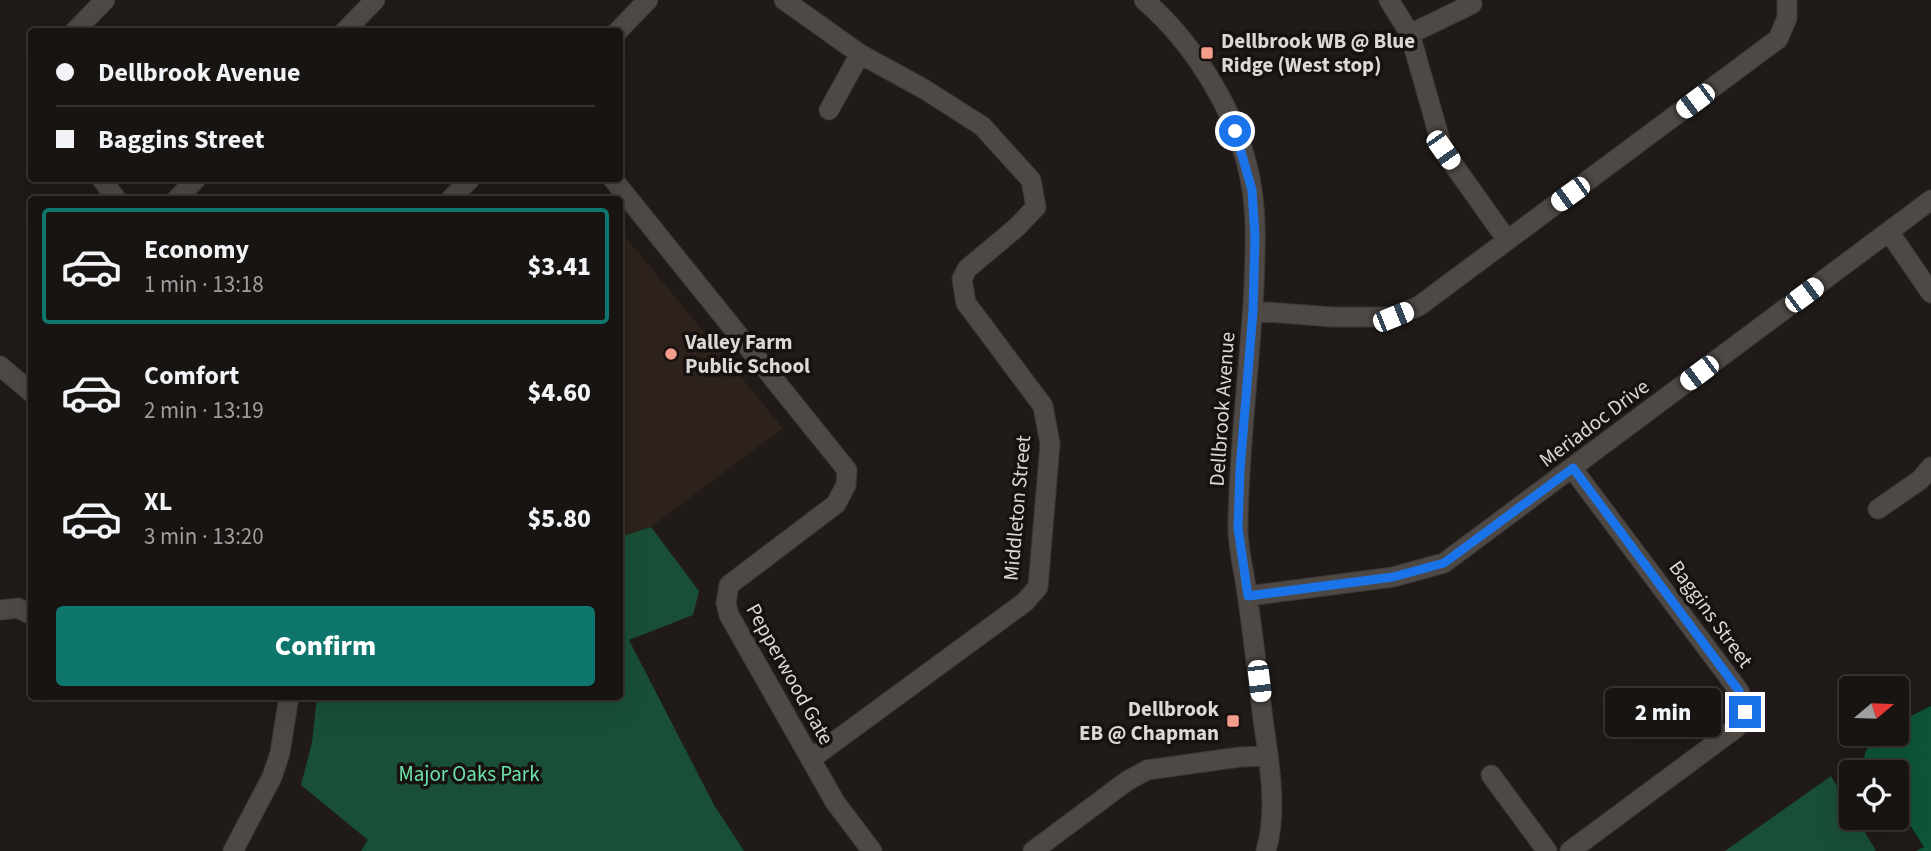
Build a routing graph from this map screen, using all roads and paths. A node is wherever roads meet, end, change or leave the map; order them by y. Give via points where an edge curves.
1 (106, 0) edge
2 (375, 0) edge
3 (648, 0) edge
4 (784, 0) edge
5 (1144, 0) edge
6 (1389, 0) edge
7 (1787, 0) edge
8 (1472, 4) dead end
9 (78, 28) edge
10 (348, 28) edge
11 (621, 28) edge
12 (1409, 34) junction
13 (860, 54) junction
14 (829, 110) dead end
15 (193, 182) edge
16 (467, 182) edge
17 (615, 182) edge
18 (180, 196) edge
19 (454, 196) edge
20 (1931, 200) edge
21 (1889, 232) junction
22 (1507, 240) junction
23 (1931, 293) edge
24 (1253, 311) junction
25 (0, 366) edge
26 (28, 390) edge
27 (1931, 467) edge
28 (1573, 468) junction
29 (1878, 509) dead end
30 (1248, 596) junction
31 (0, 610) edge
32 (28, 613) edge
33 (288, 700) edge
34 (1268, 756) junction
35 (811, 759) junction
36 (1491, 775) dead end
37 (233, 851) edge
38 (872, 851) edge
39 (1033, 851) edge
40 (1266, 851) edge
41 (1547, 851) edge
42 (1570, 851) edge

1 - 9 street
2 - 10 street
3 - 11 street
4 - 13 street, Middleton Street
5 - 24 street, Dellbrook Avenue via 1212,80 1238,140 1252,190
6 - 12 street
7 - 22 street via 1787,18 1778,39
8 - 12 street
12 - 22 street via 1443,150
13 - 14 street
13 - 35 street, Middleton Street via 982,126 1031,180 1035,207 967,268 962,279 966,303 1043,406 1050,444 1038,587 1025,602
15 - 18 street
16 - 19 street
17 - 35 street, Pepperwood Gate via 847,470 846,485 836,504 729,585 726,603
20 - 21 street, Meriadoc Drive
21 - 23 street
21 - 28 street, Meriadoc Drive
22 - 24 street via 1419,306 1393,317
24 - 30 street, Dellbrook Avenue via 1238,528
25 - 26 street
27 - 29 street
28 - 30 street, Meriadoc Drive via 1444,563 1393,577
28 - 42 street, Baggins Street via 1739,691 1745,712 1736,728
30 - 34 street, Dellbrook Avenue
31 - 32 street via 18,608
33 - 37 street via 272,777
34 - 39 street via 1147,769
34 - 40 street, Dellbrook Avenue via 1271,816
35 - 38 street, Pepperwood Gate via 835,802
36 - 41 street

